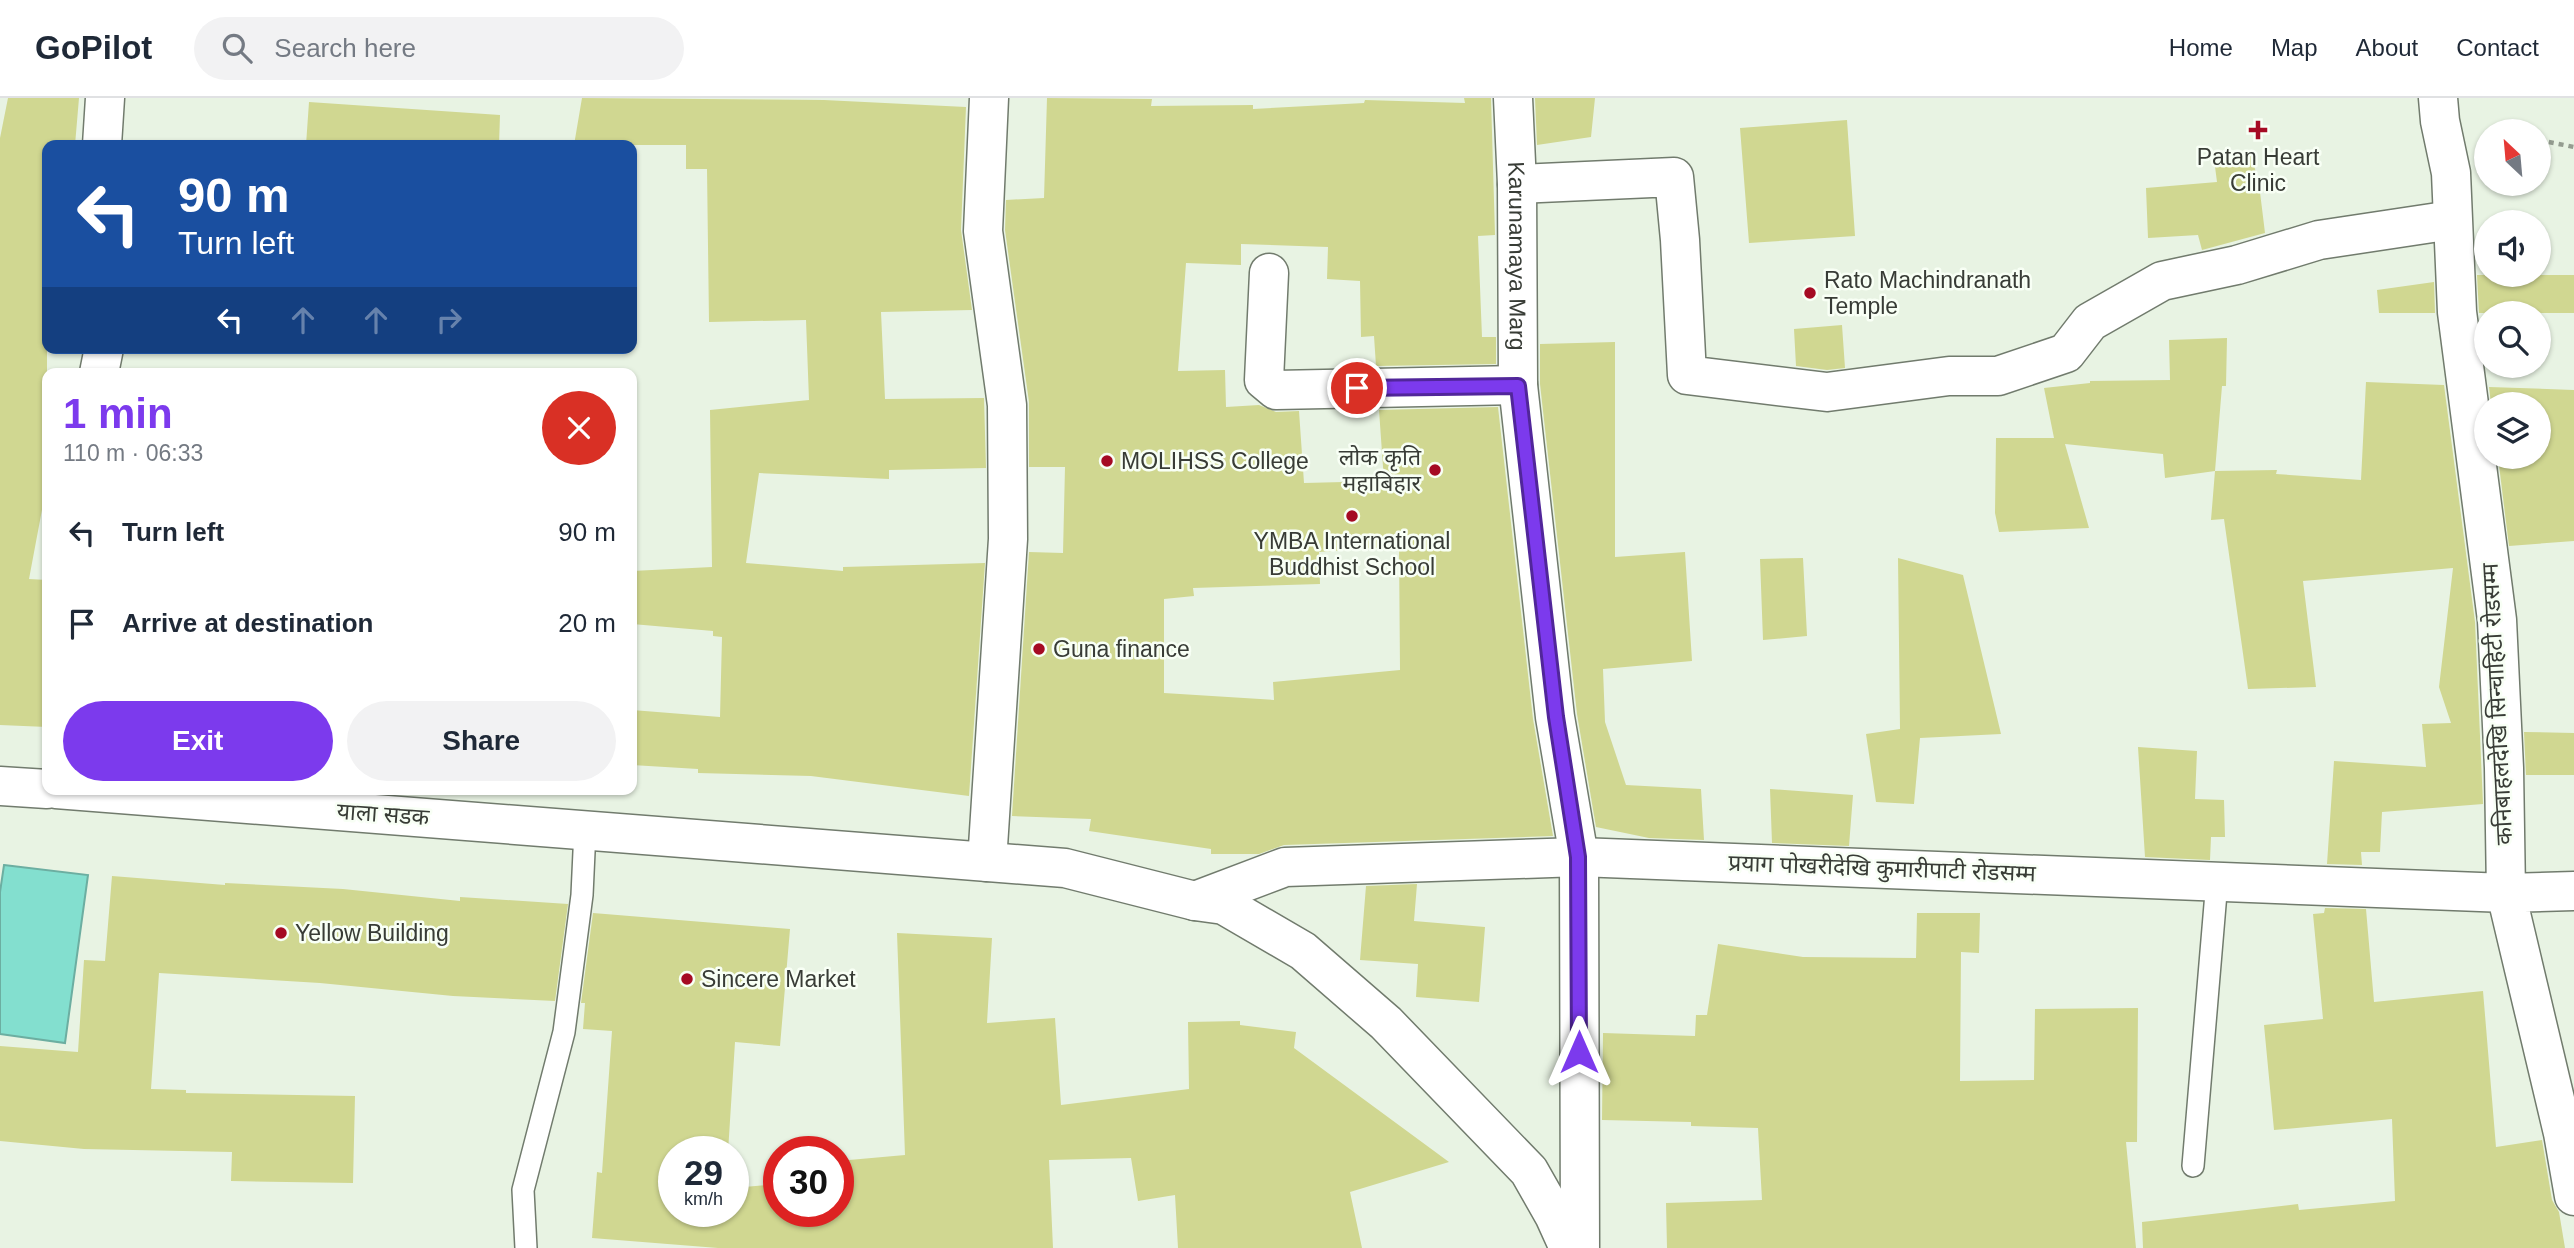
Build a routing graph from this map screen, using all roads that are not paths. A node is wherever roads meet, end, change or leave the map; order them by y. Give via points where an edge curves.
1 (105, 98) edge
2 (989, 98) edge
3 (1513, 98) edge
4 (2438, 98) edge
5 (102, 140) edge
6 (1517, 184) junction
7 (2452, 220) junction
8 (1269, 273) dead end
9 (1518, 386) junction
10 (0, 786) edge
11 (42, 789) edge
12 (133, 795) edge
13 (585, 830) junction
14 (1578, 857) junction
15 (987, 862) junction
16 (2217, 881) junction
17 (2569, 891) edge
18 (2507, 893) junction
19 (1195, 901) junction
20 (2193, 1166) dead end
21 (2574, 1196) edge
22 (526, 1248) edge
23 (1569, 1248) edge
24 (1580, 1248) edge

1 - 5 street
2 - 15 street via 983,231 1007,405 1008,539
3 - 6 street, Karunamaya Marg
4 - 7 street, कनिबाहलदेखि सिन्चाहिटी रोडसम्म via 2451,173
6 - 7 street via 1674,177 1687,375 1826,392 1949,376 1998,376 2066,353 2090,322 2162,281 2319,240
6 - 9 street, Karunamaya Marg
7 - 18 street, कनिबाहलदेखि सिन्चाहिटी रोडसम्म via 2457,312 2497,620
8 - 9 street via 1264,380 1276,390
9 - 14 street, Karunamaya Marg via 1556,717
10 - 11 street
12 - 13 street, याला सडक
13 - 15 street, याला सडक
13 - 22 lane via 582,895 564,1032 523,1190
14 - 16 street, प्रयाग पोखरीदेखि कुमारीपाटी रोडसम्म
14 - 19 street, प्रयाग पोखरीदेखि कुमारीपाटी रोडसम्म via 1285,867
14 - 24 street, Karunamaya Marg
15 - 19 street, याला सडक via 1065,868
16 - 18 street, प्रयाग पोखरीदेखि कुमारीपाटी रोडसम्म
16 - 20 lane
17 - 18 street, प्रयाग पोखरीदेखि कुमारीपाटी रोडसम्म
18 - 21 street, कनिबाहलदेखि सिन्चाहिटी रोडसम्म
19 - 23 street, याला सडक via 1224,905 1303,951 1386,1023 1529,1171

